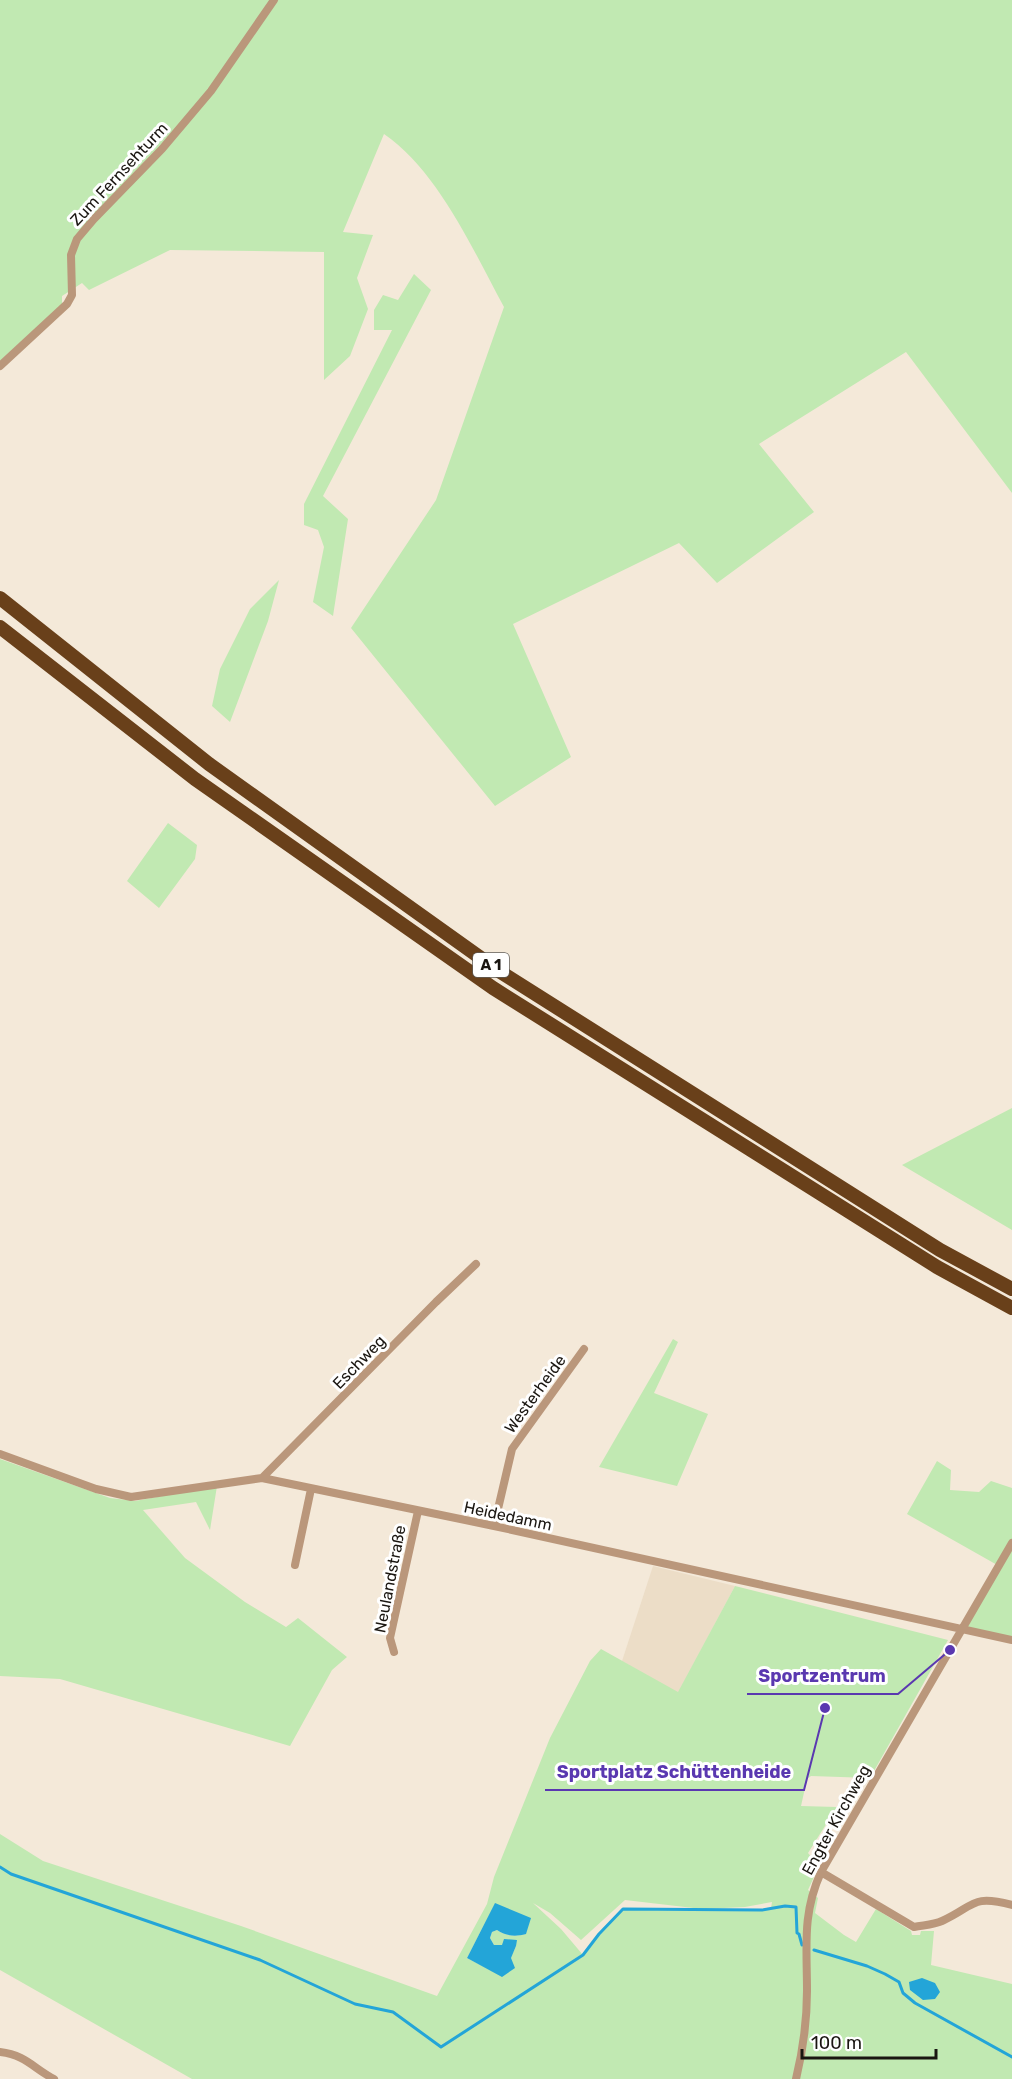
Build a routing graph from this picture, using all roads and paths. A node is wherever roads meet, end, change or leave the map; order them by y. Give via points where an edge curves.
1 (274, 0) edge
2 (0, 366) edge
3 (0, 598) edge
4 (0, 627) edge
5 (476, 1264) dead end
6 (1012, 1289) edge
7 (1012, 1308) edge
8 (584, 1349) dead end
9 (0, 1454) edge
10 (262, 1478) junction
11 (312, 1489) junction
12 (418, 1511) junction
13 (494, 1526) junction
14 (1012, 1543) edge
15 (295, 1564) dead end
16 (962, 1630) junction
17 (1012, 1640) edge
18 (394, 1652) dead end
19 (821, 1872) junction
20 (1012, 1905) edge
21 (0, 2052) edge
22 (54, 2079) edge
23 (796, 2079) edge

1 - 2 street, Zum Fernsehturm via 211,91 78,239 71,255 72,295 67,304
3 - 6 highway, A 1 via 209,764 499,970 940,1250
4 - 7 highway, A 1 via 195,779 493,988 937,1268
5 - 10 street, Eschweg
8 - 13 street, Westerheide via 512,1449
9 - 10 street, Heidedamm via 96,1489 131,1497
10 - 11 street, Heidedamm
11 - 12 street, Heidedamm
11 - 15 street
12 - 13 street, Heidedamm
12 - 18 street, Neulandstraße via 390,1638
13 - 16 street, Heidedamm
14 - 16 street, Engter Kirchweg
16 - 17 street, Heidedamm
16 - 19 street, Engter Kirchweg
19 - 20 street via 914,1927 940,1922 978,1901
19 - 23 street, Engter Kirchweg via 808,1910 803,2049
21 - 22 street via 29,2061

